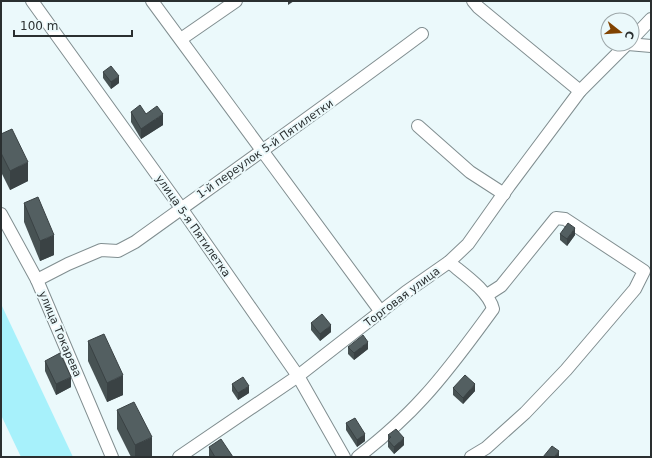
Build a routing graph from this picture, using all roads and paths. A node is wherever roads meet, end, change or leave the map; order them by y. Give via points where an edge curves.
1 (32, 1) edge
2 (152, 1) edge
3 (236, 1) edge
4 (477, 3) edge
5 (651, 19) edge
6 (640, 30) edge
7 (422, 34) dead end
8 (180, 39) junction
9 (640, 45) edge
10 (651, 46) edge
11 (619, 52) edge
12 (580, 91) junction
13 (418, 126) dead end
14 (261, 150) junction
15 (504, 194) junction
16 (181, 208) junction
17 (1, 214) edge
18 (448, 262) junction
19 (37, 280) junction
20 (487, 295) junction
21 (381, 312) junction
22 (298, 376) junction
23 (186, 455) edge
24 (112, 457) edge
25 (344, 457) edge
26 (358, 457) edge
27 (471, 457) edge

1 - 16 street, улица 5-я Пятилетка
2 - 8 street
3 - 8 street
4 - 12 street
5 - 6 street
7 - 14 street, 1-й переулок 5-й Пятилетки
8 - 14 street
9 - 10 street
11 - 12 street, Торговая улица
12 - 15 street, Торговая улица
13 - 15 street via 470,172
14 - 16 street, 1-й переулок 5-й Пятилетки
14 - 21 street
15 - 18 street, Торговая улица via 468,244
16 - 19 street, 1-й переулок 5-й Пятилетки via 135,242 118,251 100,250
16 - 22 street, улица 5-я Пятилетка
17 - 19 street, улица Токарева
18 - 20 street
18 - 21 street, Торговая улица
19 - 24 street, улица Токарева
20 - 26 street via 493,309 447,369 423,398
20 - 27 street via 501,286 556,218 565,219 644,271 635,289 566,370 525,414 486,448
21 - 22 street, Торговая улица
22 - 23 street, Торговая улица
22 - 25 street, улица 5-я Пятилетка

